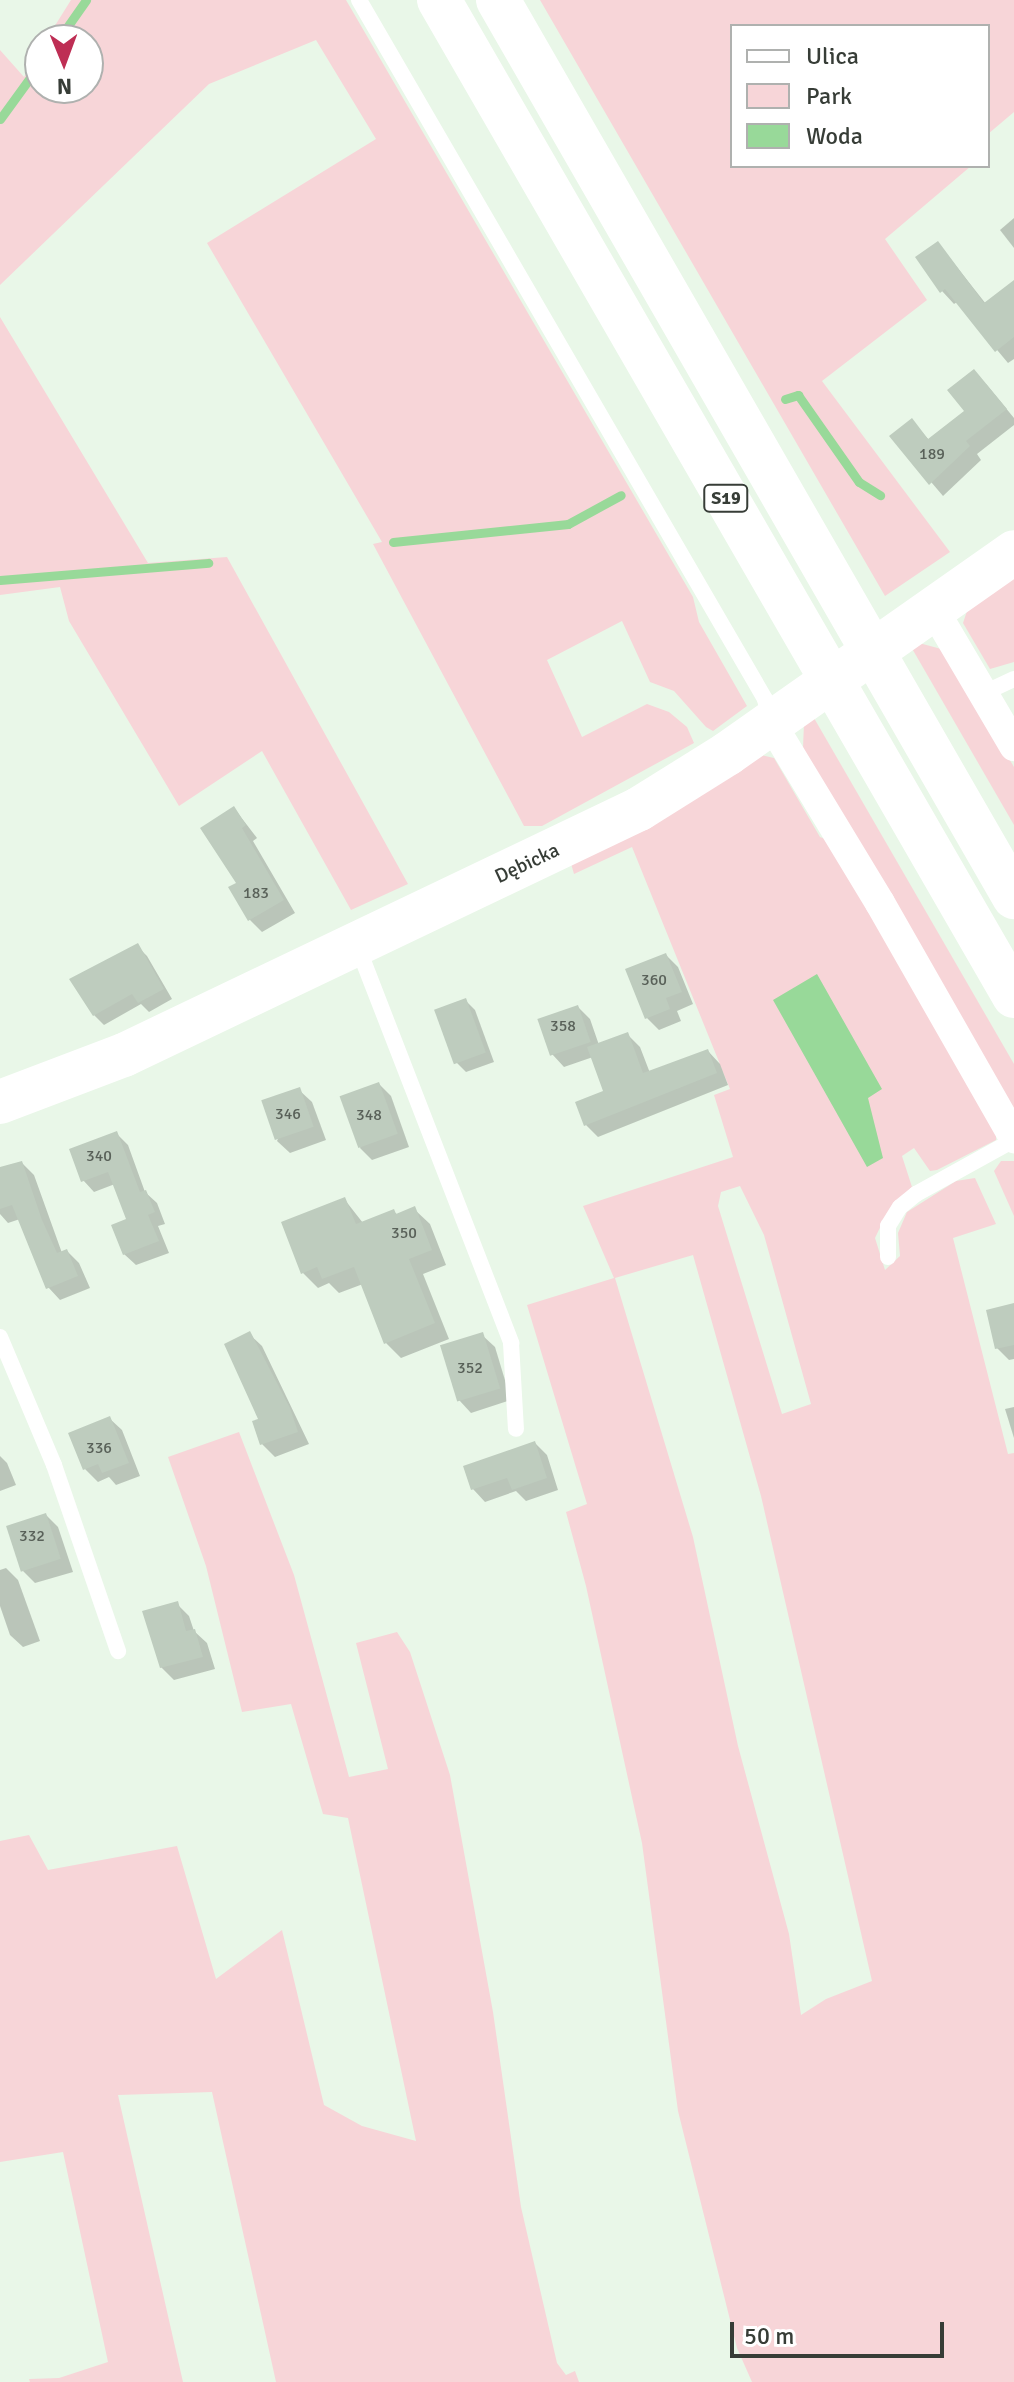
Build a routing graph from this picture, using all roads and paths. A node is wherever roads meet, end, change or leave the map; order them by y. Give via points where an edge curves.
1 (359, 0) edge
2 (439, 0) edge
3 (498, 0) edge
4 (1014, 552) edge
5 (934, 610) junction
6 (1014, 679) edge
7 (984, 693) junction
8 (771, 723) junction
9 (1014, 746) edge
10 (1014, 897) edge
11 (356, 944) junction
12 (1014, 996) edge
13 (0, 1102) edge
14 (1014, 1139) edge
15 (888, 1257) dead end
16 (0, 1337) edge
17 (516, 1429) dead end
18 (118, 1651) dead end

1 - 8 lane via 765,699
2 - 12 main road, S19
3 - 10 main road, S19
4 - 5 main road, Dębicka
5 - 7 street
5 - 8 main road, Dębicka
6 - 7 lane
7 - 9 street
8 - 11 main road, Dębicka via 639,809
8 - 14 street
11 - 13 main road, Dębicka via 124,1055
11 - 17 lane via 511,1343
14 - 15 lane via 900,1207 888,1226
16 - 18 lane via 54,1465

